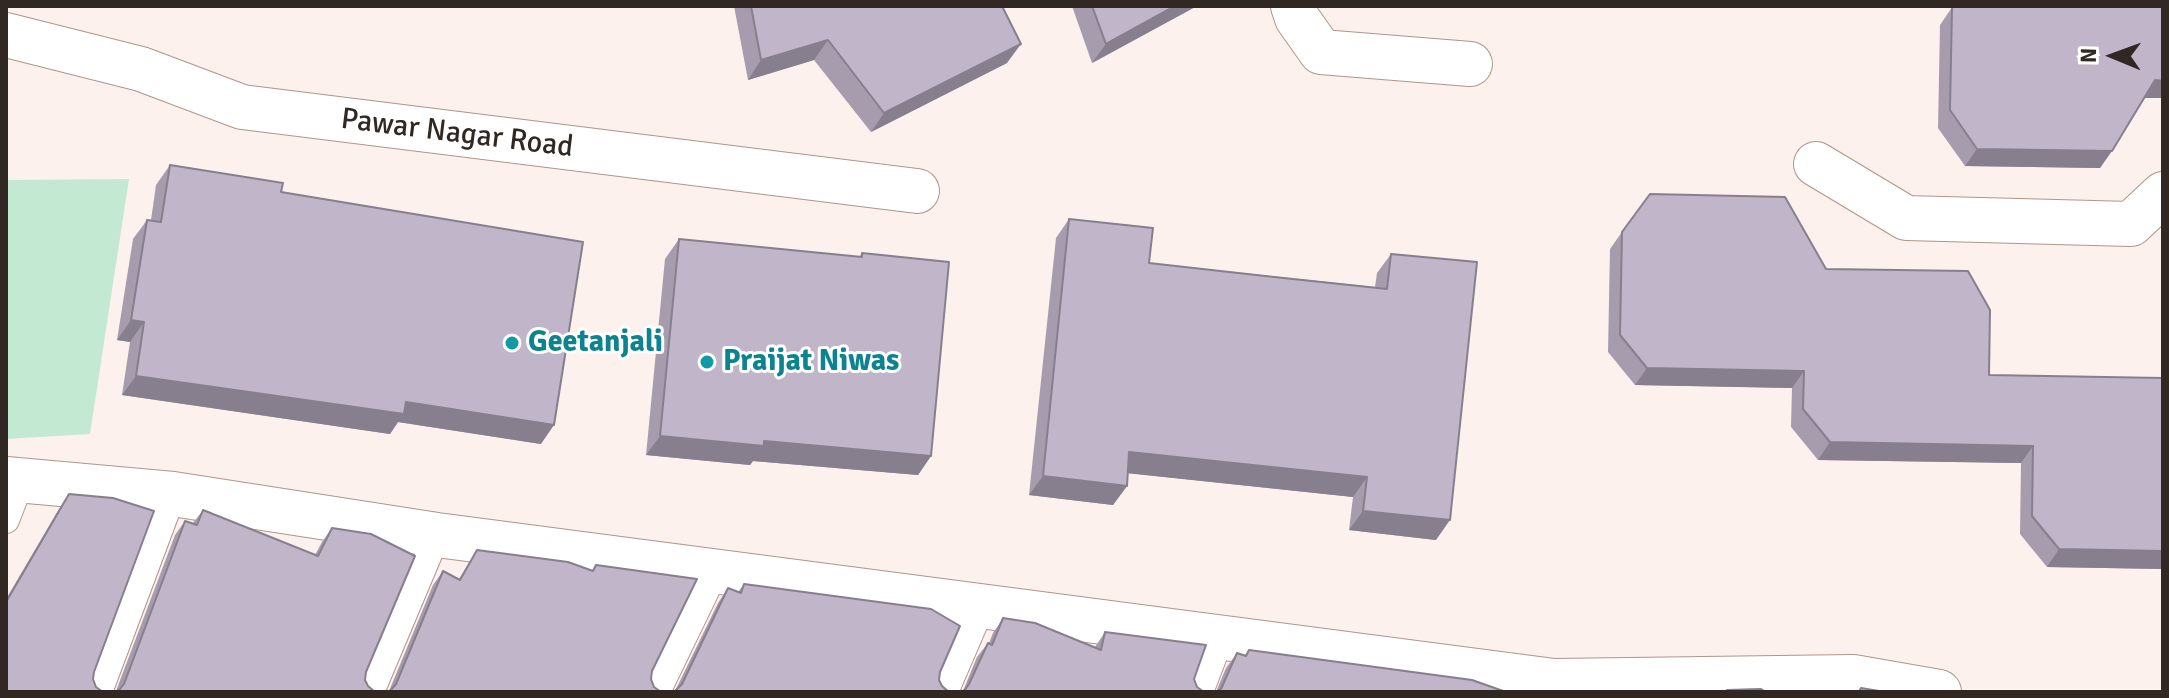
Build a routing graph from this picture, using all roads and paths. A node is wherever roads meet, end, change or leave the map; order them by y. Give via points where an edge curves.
1 (1293, 6) edge
2 (6, 35) edge
3 (1470, 64) dead end
4 (1816, 164) dead end
5 (917, 191) dead end
6 (2163, 194) edge
7 (11, 493) edge
8 (173, 494) junction
9 (437, 535) junction
10 (715, 572) junction
11 (982, 606) junction
12 (1221, 637) junction
13 (1850, 684) edge
14 (1551, 686) edge
15 (99, 692) edge
16 (371, 692) edge
17 (657, 692) edge
18 (945, 692) edge
19 (1200, 692) edge
20 (1939, 692) edge

1 - 3 street via 1321,52
2 - 5 street, Pawar Nagar Road via 141,69 242,107
4 - 6 street via 1906,218 2131,224
7 - 8 street
8 - 9 street
8 - 15 lane
9 - 10 street
9 - 16 lane
10 - 11 street
10 - 17 lane
11 - 12 street
11 - 18 lane
12 - 14 street
12 - 19 lane
13 - 14 street
13 - 20 street

